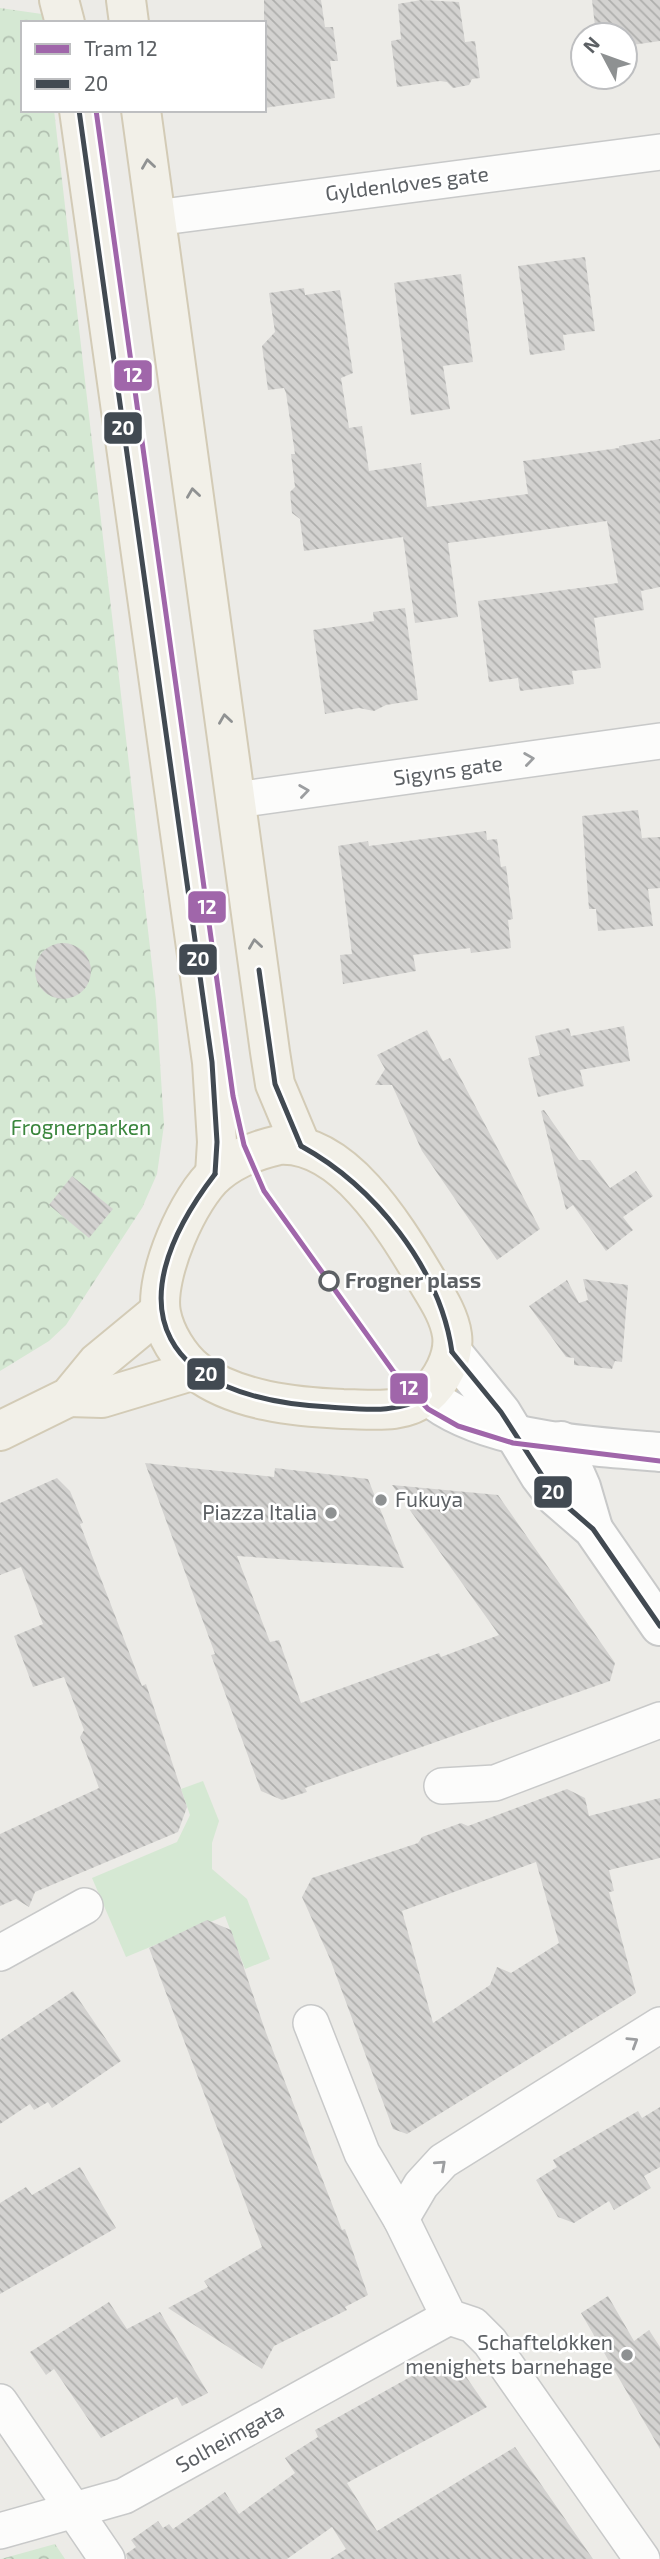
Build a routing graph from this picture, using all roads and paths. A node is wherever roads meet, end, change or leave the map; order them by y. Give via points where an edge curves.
1 (59, 0) edge
2 (126, 0) edge
3 (64, 21) edge
4 (129, 21) edge
5 (79, 112) edge
6 (141, 112) edge
7 (660, 152) edge
8 (155, 218) junction
9 (660, 741) edge
10 (236, 800) junction
11 (301, 1146) junction
12 (215, 1174) junction
13 (160, 1311) junction
14 (452, 1352) junction
15 (195, 1370) junction
16 (427, 1395) junction
17 (69, 1397) junction
18 (0, 1431) edge
19 (513, 1432) junction
20 (561, 1441) junction
21 (660, 1452) edge
22 (593, 1529) junction
23 (660, 1626) edge
24 (660, 1720) edge
25 (442, 1786) dead end
26 (85, 1906) dead end
27 (0, 1953) edge
28 (311, 2023) dead end
29 (660, 2025) edge
30 (401, 2219) junction
31 (449, 2317) junction
32 (0, 2402) edge
33 (72, 2511) junction
34 (0, 2532) edge
35 (107, 2559) edge
36 (642, 2559) edge

1 - 3 main road
2 - 4 main road
5 - 12 main road via 216,1106
8 -> 6 main road
7 - 8 street, Gyldenløves gate
10 -> 8 main road
10 -> 9 street, Sigyns gate
11 -> 10 main road via 275,1084
11 - 12 main road via 279,1144 256,1150
11 - 14 main road via 350,1176 399,1235 446,1314
12 - 13 main road via 179,1231
13 - 15 main road via 170,1338
13 - 17 main road via 97,1363
14 - 16 main road
14 - 19 street
15 - 16 main road via 221,1385 279,1403 383,1410 405,1407
15 - 17 main road via 102,1398
16 - 19 street via 452,1413
17 - 18 main road
19 - 20 street
19 - 22 street via 556,1497
20 - 21 street
20 - 22 street
22 - 23 street
24 - 25 street via 495,1783
26 - 27 street
28 - 30 street via 362,2153
30 -> 29 street via 421,2185 443,2161
30 - 31 street
31 - 33 street, Solheimgata via 124,2496
31 - 36 street via 473,2325 490,2342
32 - 33 street
33 - 34 street, Solheimgata
33 - 35 street

